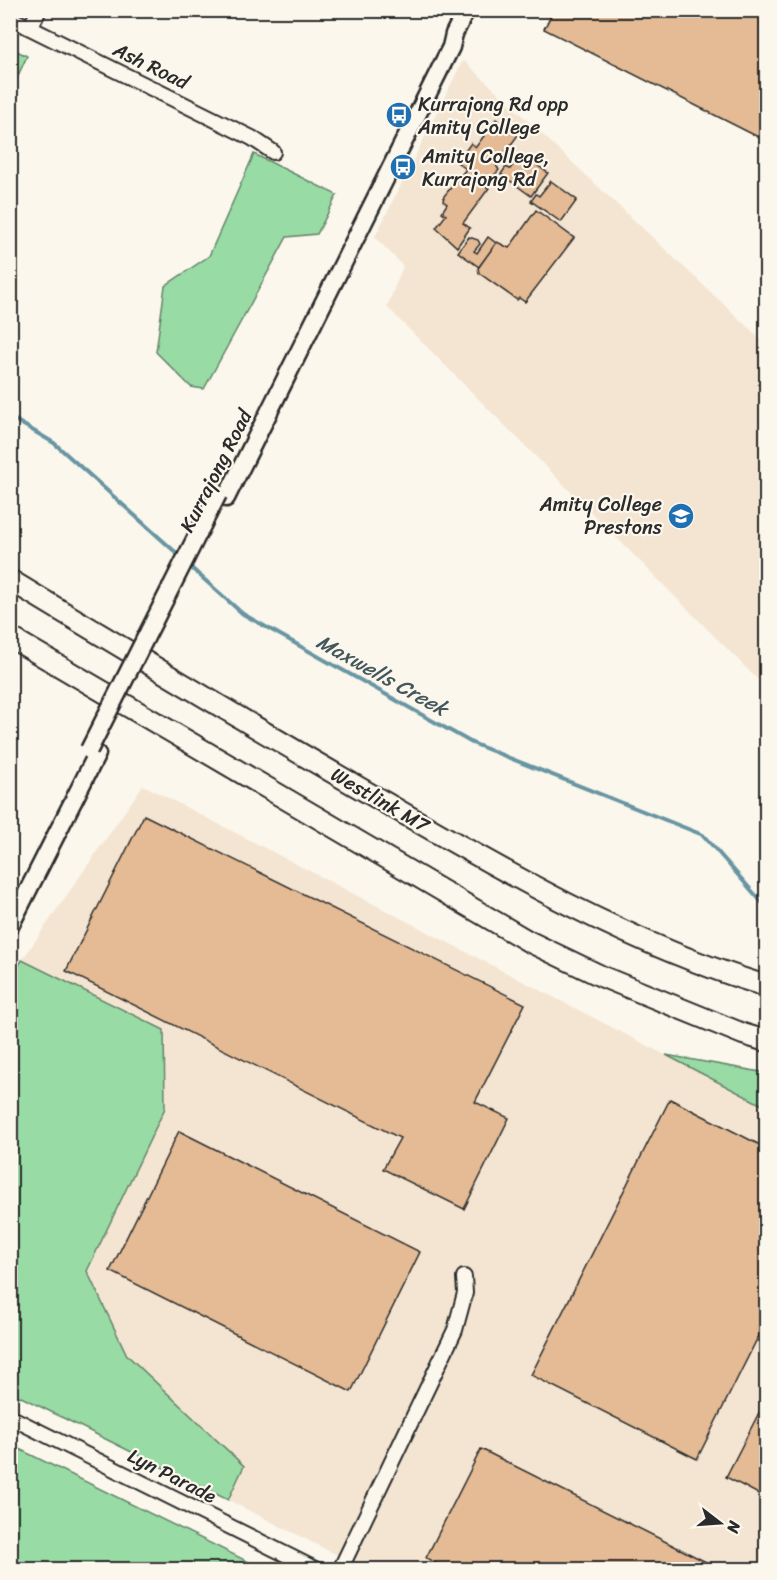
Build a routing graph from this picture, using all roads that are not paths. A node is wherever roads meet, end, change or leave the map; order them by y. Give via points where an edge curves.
1 (39, 10) edge
2 (466, 10) edge
3 (10, 18) edge
4 (30, 28) junction
5 (273, 152) dead end
6 (10, 580) edge
7 (10, 586) edge
8 (70, 616) junction
9 (10, 637) edge
10 (10, 644) edge
11 (83, 680) junction
12 (93, 752) junction
13 (10, 904) edge
14 (10, 926) edge
15 (766, 986) edge
16 (766, 1041) edge
17 (464, 1277) dead end
18 (10, 1416) edge
19 (317, 1569) edge
20 (340, 1569) edge

1 - 4 street
2 - 12 main road, Kurrajong Road via 451,47
3 - 4 street, Ash Road
4 - 5 street, Ash Road
6 - 8 highway, Westlink M7
7 - 8 highway
8 - 15 highway, Westlink M7 via 459,846 597,919 668,951
9 - 11 highway
10 - 11 highway
11 - 16 highway via 528,941 603,977
12 - 13 main road, Kurrajong Road
12 - 14 main road, Kurrajong Road
17 - 20 street via 465,1293 455,1330
18 - 19 street, Lyn Parade

